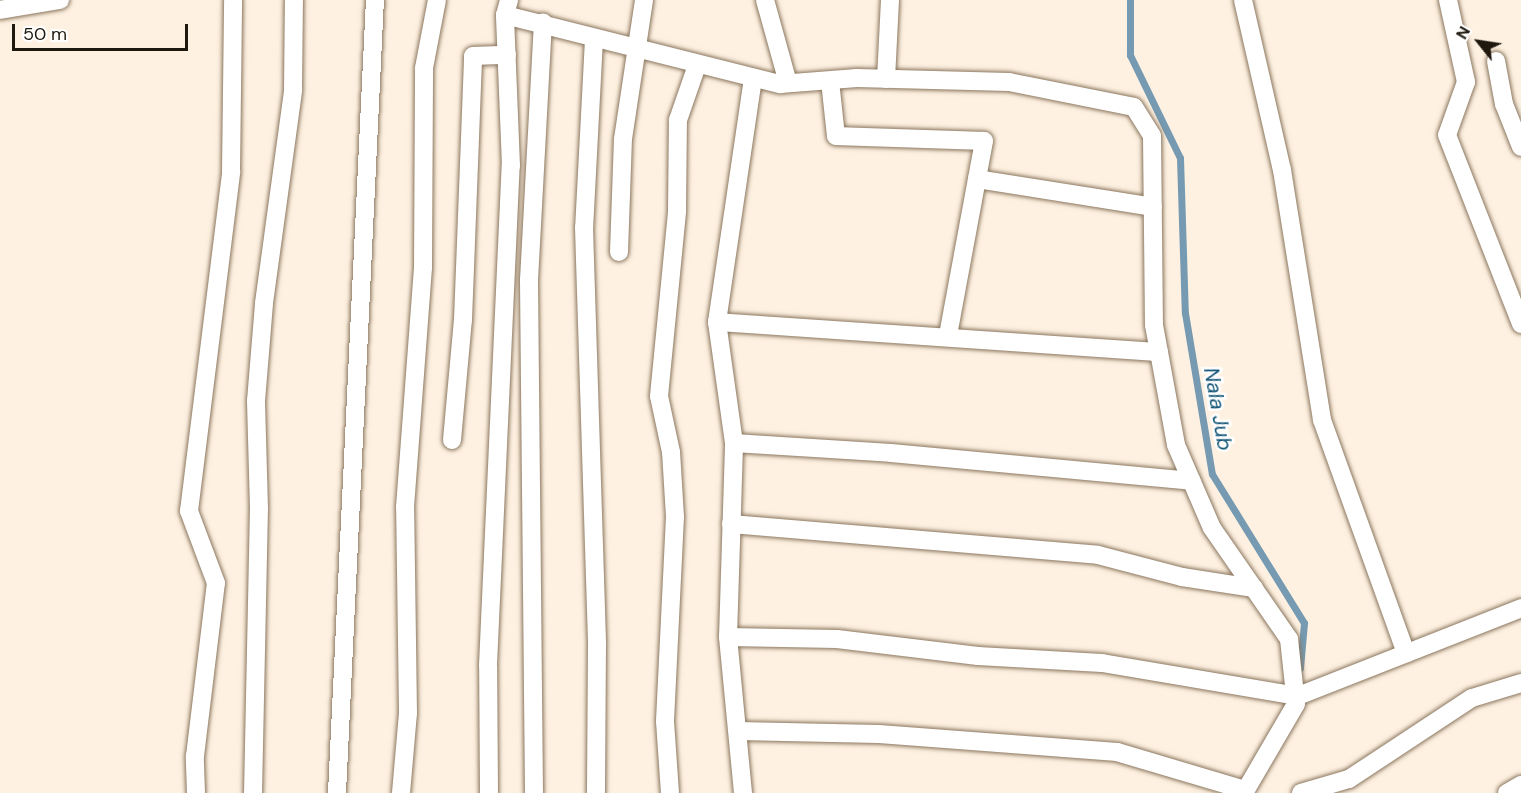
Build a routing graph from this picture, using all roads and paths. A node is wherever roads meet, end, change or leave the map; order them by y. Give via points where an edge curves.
1 (60, 0) edge
2 (233, 0) edge
3 (294, 0) edge
4 (375, 0) edge
5 (437, 0) edge
6 (644, 0) edge
7 (765, 0) edge
8 (890, 0) edge
9 (1243, 0) edge
10 (1448, 0) edge
11 (507, 8) edge
12 (0, 10) edge
13 (543, 22) junction
14 (594, 39) junction
15 (639, 52) junction
16 (507, 55) junction
17 (1496, 61) dead end
18 (697, 65) junction
19 (753, 78) junction
20 (886, 79) junction
21 (830, 81) junction
22 (788, 83) junction
23 (1521, 147) edge
24 (977, 179) junction
25 (1153, 207) junction
26 (619, 252) dead end
27 (717, 322) junction
28 (1521, 324) edge
29 (948, 336) junction
30 (1159, 352) junction
31 (452, 440) dead end
32 (734, 443) junction
33 (1192, 481) junction
34 (731, 524) junction
35 (1254, 588) junction
36 (1521, 608) edge
37 (728, 637) junction
38 (1406, 653) junction
39 (1521, 682) edge
40 (1298, 696) junction
41 (738, 731) junction
42 (1521, 785) edge
43 (1245, 792) edge
44 (196, 793) edge
45 (253, 793) edge
46 (337, 793) edge
47 (401, 793) edge
48 (489, 793) edge
49 (534, 793) edge
50 (596, 793) edge
51 (670, 793) edge
52 (743, 793) edge
53 (1301, 793) edge
54 (1507, 793) edge

1 - 12 street
2 - 44 street via 231,172 189,511 216,584 195,756
3 - 45 street via 293,90 264,303 256,401 260,509
4 - 46 street
5 - 47 street via 424,68 423,268 405,507 408,713
6 - 15 street
7 - 22 street
8 - 20 street
9 - 38 street via 1282,170 1322,420
10 - 28 street via 1466,82 1447,135
11 - 13 street
11 - 16 street
13 - 14 street
13 - 49 street via 529,280
14 - 15 street
14 - 50 street via 584,228 597,645
15 - 18 street
15 - 26 street via 623,139
16 - 31 street via 474,56 463,320
16 - 48 street via 511,166 488,665
17 - 23 street via 1504,104
18 - 19 street
18 - 51 street via 678,120 677,211 659,396 671,452 675,518 665,721
19 - 22 street
19 - 27 street
20 - 21 street
20 - 25 street via 1009,82 1134,107 1152,136
21 - 22 street
21 - 24 street via 836,136 984,141
24 - 25 street
24 - 29 street
25 - 30 street via 1154,325
27 - 29 street
27 - 32 street
29 - 30 street
30 - 33 street via 1176,445
32 - 33 street via 891,453
32 - 34 street
33 - 35 street via 1212,528
34 - 35 street via 1098,555 1182,577
34 - 37 street
35 - 40 street via 1289,639
36 - 38 street
37 - 40 street via 837,639 978,656 1102,663
37 - 41 street
38 - 40 street
39 - 53 street via 1472,698 1349,779
40 - 43 street
41 - 43 street via 879,734 1118,752
41 - 52 street
42 - 54 street

